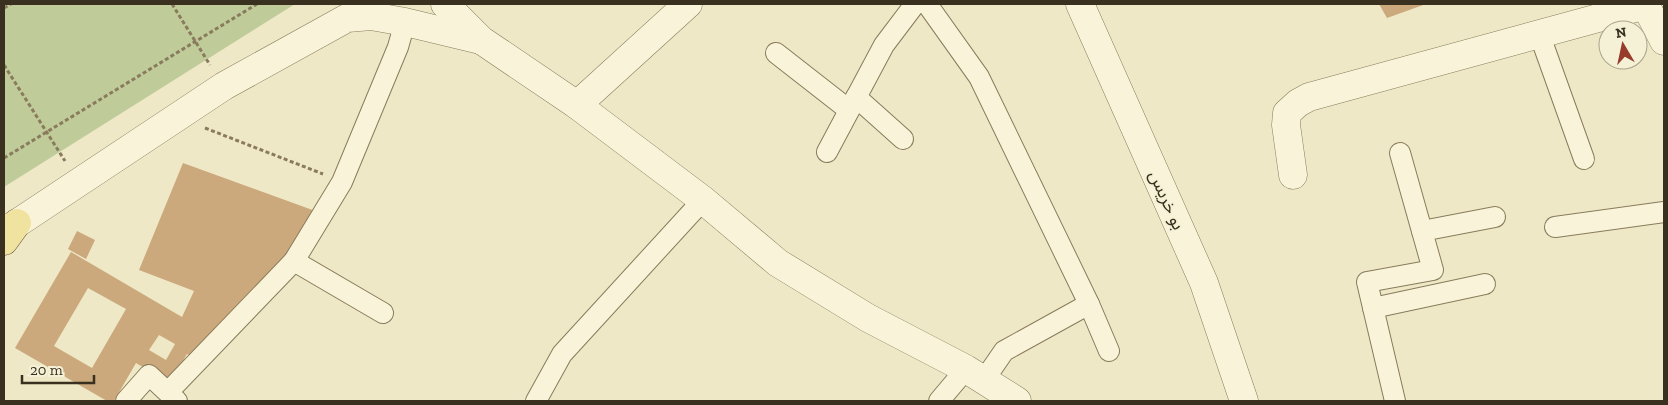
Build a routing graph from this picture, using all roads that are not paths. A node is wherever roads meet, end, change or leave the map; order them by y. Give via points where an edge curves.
1 (446, 4) edge
2 (688, 4) edge
3 (915, 4) edge
4 (927, 4) edge
5 (1080, 4) edge
6 (1646, 4) edge
7 (343, 11) edge
8 (405, 22) junction
9 (1539, 33) junction
10 (480, 40) junction
11 (1664, 41) edge
12 (776, 53) dead end
13 (853, 104) junction
14 (577, 105) junction
15 (903, 139) dead end
16 (827, 152) dead end
17 (1400, 153) dead end
18 (1584, 159) dead end
19 (1293, 175) dead end
20 (703, 200) junction
21 (1664, 212) edge
22 (1495, 217) dead end
23 (1555, 227) dead end
24 (7, 231) edge
25 (1422, 231) junction
26 (294, 261) junction
27 (1485, 284) dead end
28 (1089, 304) junction
29 (1373, 308) junction
30 (383, 313) dead end
31 (1109, 351) dead end
32 (975, 374) junction
33 (173, 397) edge
34 (126, 401) edge
35 (536, 401) edge
36 (939, 401) edge
37 (1017, 401) edge
38 (1244, 401) edge
39 (1395, 401) edge

1 - 10 street
2 - 14 street
3 - 13 street via 884,45
4 - 28 street via 979,77
5 - 38 street, بو خريس via 1204,283
6 - 9 street
6 - 11 street
7 - 8 street
7 - 24 street
8 - 10 street
8 - 26 street via 398,47 342,182
9 - 18 street
9 - 19 street via 1309,97 1298,103 1287,113 1286,125
10 - 14 street
12 - 13 street
13 - 15 street
13 - 16 street
14 - 20 street
17 - 25 street
20 - 32 street via 778,263 868,318
20 - 35 street via 562,354
21 - 23 street
22 - 25 street
25 - 29 street via 1433,270 1366,282
26 - 30 street
26 - 33 street
27 - 29 street
28 - 31 street
28 - 32 street via 1004,351
29 - 39 street
32 - 36 street
32 - 37 street
33 - 34 street via 149,375

